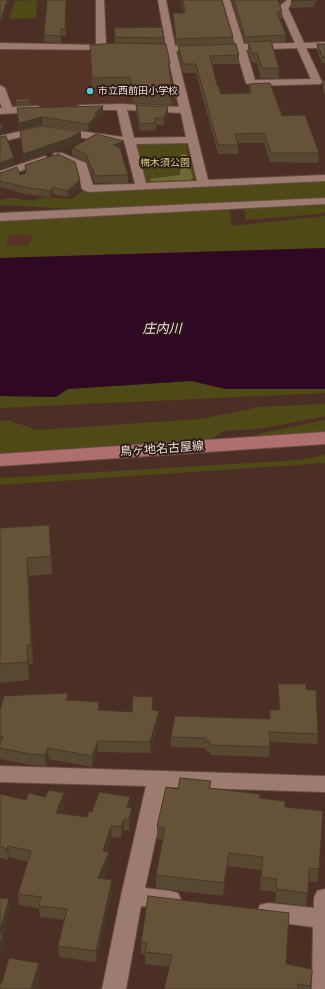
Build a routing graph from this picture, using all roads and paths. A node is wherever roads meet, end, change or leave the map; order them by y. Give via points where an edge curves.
1 (100, 0) edge
2 (162, 0) edge
3 (226, 0) edge
4 (292, 0) edge
5 (325, 45) edge
6 (0, 46) edge
7 (301, 46) junction
8 (102, 48) junction
9 (117, 48) edge
10 (239, 48) junction
11 (140, 49) edge
12 (171, 50) junction
13 (0, 88) edge
14 (121, 107) junction
15 (68, 108) edge
16 (46, 109) edge
17 (4, 110) edge
18 (186, 110) junction
19 (95, 136) junction
20 (0, 139) edge
21 (193, 140) junction
22 (128, 141) junction
23 (58, 155) junction
24 (0, 175) edge
25 (325, 178) edge
26 (203, 184) junction
27 (141, 186) junction
28 (325, 201) edge
29 (0, 207) edge
30 (75, 214) junction
31 (0, 217) edge
32 (325, 438) edge
33 (0, 460) edge
34 (0, 774) edge
35 (158, 780) junction
36 (325, 784) edge
37 (132, 896) junction
38 (193, 903) edge
39 (325, 909) edge
40 (247, 910) edge
41 (114, 989) edge
42 (324, 989) edge

1 - 8 street
2 - 12 street
3 - 10 street
4 - 7 street via 283,7
5 - 7 street
6 - 8 street
7 - 10 street
7 - 10 street via 317,82 251,84
8 - 9 street
10 - 12 street
11 - 12 street
12 - 18 street
13 - 17 street
14 - 15 street
14 - 18 street
14 - 22 street
16 - 17 street
18 - 21 street
19 - 20 street via 42,128
19 - 22 street
19 - 23 street via 77,148
21 - 22 street
21 - 26 street
22 - 27 street
23 - 24 street
23 - 27 street via 82,165 88,189
25 - 26 street
26 - 27 street
28 - 30 street
29 - 30 street via 66,210
30 - 31 street
32 - 33 main road, 鳥ヶ地名古屋線
34 - 35 street
35 - 36 street
35 - 37 street
37 - 38 street
37 - 41 street
39 - 40 street
39 - 42 street

